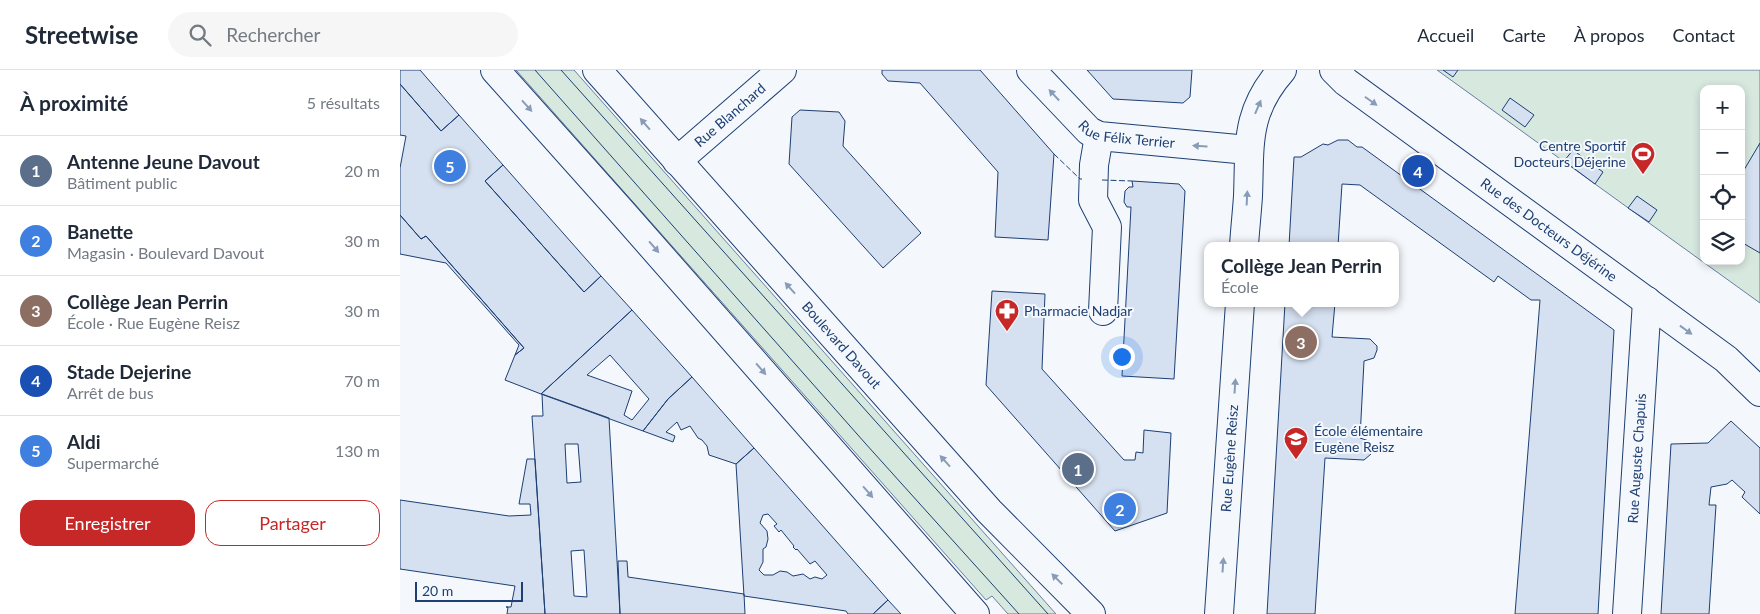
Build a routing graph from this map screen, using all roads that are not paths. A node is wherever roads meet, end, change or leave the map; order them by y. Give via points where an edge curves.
1 (495, 70) edge
2 (597, 70) edge
3 (782, 70) edge
4 (1031, 70) edge
5 (1282, 70) edge
6 (1334, 70) edge
7 (1099, 136) junction
8 (1248, 150) junction
9 (677, 161) junction
10 (1244, 242) edge
11 (1647, 301) junction
12 (1240, 307) edge
13 (1104, 311) dead end
14 (1760, 392) edge
15 (975, 614) edge
16 (1091, 614) edge
17 (1220, 614) edge
18 (1627, 614) edge

1 -> 15 street
9 -> 2 street, Boulevard Davout
3 - 9 street, Rue Blanchard
7 -> 4 street, Rue Félix Terrier via 1089,131
8 -> 5 street via 1255,113 1270,83
6 -> 11 street, Rue des Docteurs Déjérine via 1346,82
8 -> 7 street, Rue Félix Terrier
7 - 13 street via 1093,200 1107,226
10 -> 8 street
16 -> 9 street, Boulevard Davout via 989,511
11 -> 14 street, Rue des Docteurs Déjérine via 1726,359
11 - 18 street, Rue Auguste Chapuis
17 -> 12 street, Rue Eugène Reisz

